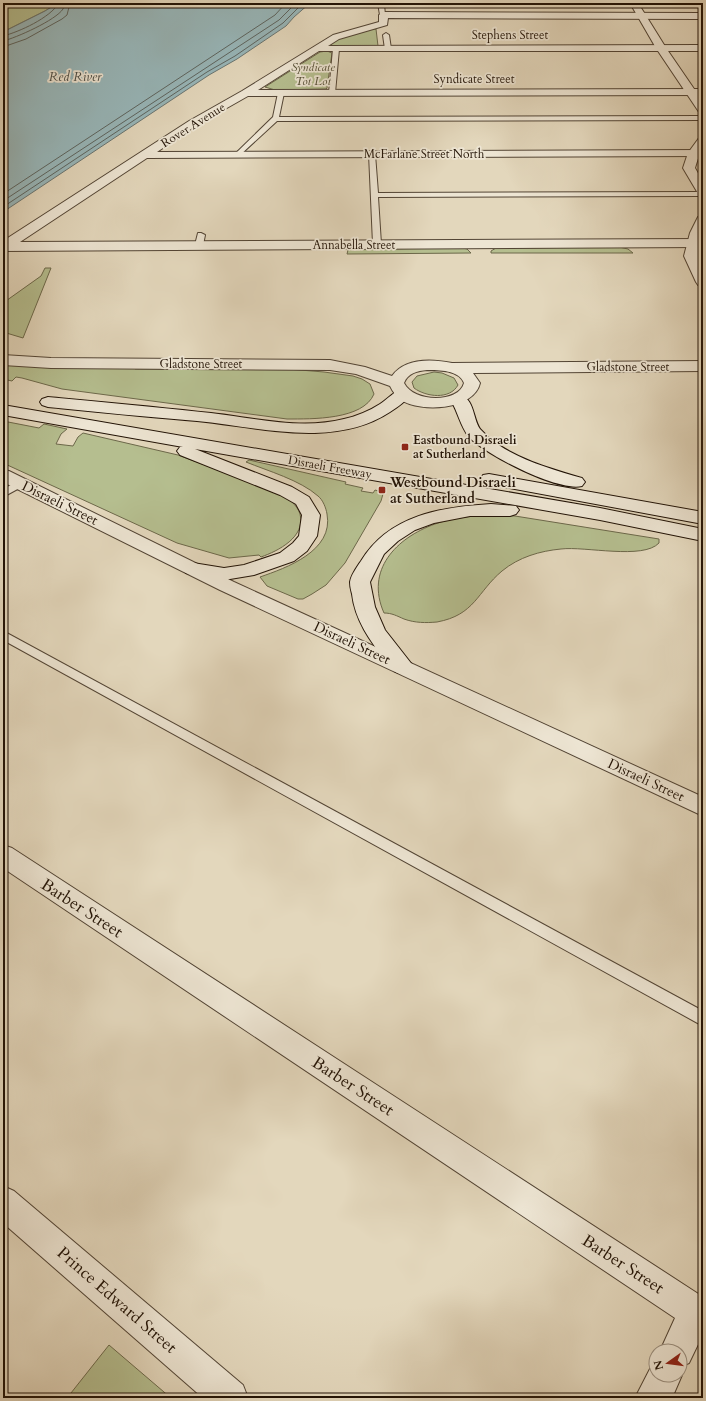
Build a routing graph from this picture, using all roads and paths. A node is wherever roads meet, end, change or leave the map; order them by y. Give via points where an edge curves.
1 (381, 3) edge
2 (634, 3) edge
3 (383, 15) junction
4 (641, 15) junction
5 (703, 16) edge
6 (386, 35) dead end
7 (661, 48) junction
8 (703, 48) edge
9 (318, 49) junction
10 (336, 49) junction
11 (388, 49) junction
12 (332, 92) junction
13 (692, 92) junction
14 (703, 92) edge
15 (246, 93) junction
16 (281, 93) junction
17 (703, 110) edge
18 (703, 118) edge
19 (274, 119) junction
20 (703, 140) edge
21 (698, 153) edge
22 (372, 154) junction
23 (144, 155) junction
24 (237, 155) junction
25 (703, 193) edge
26 (374, 195) junction
27 (703, 220) edge
28 (699, 243) edge
29 (377, 244) junction
30 (4, 246) edge
31 (703, 282) edge
32 (3, 360) edge
33 (703, 366) edge
34 (553, 367) junction
35 (452, 368) junction
36 (482, 384) junction
37 (400, 388) junction
38 (3, 394) edge
39 (458, 399) junction
40 (48, 402) junction
41 (3, 410) edge
42 (142, 434) junction
43 (8, 484) edge
44 (606, 508) junction
45 (703, 517) edge
46 (703, 535) edge
47 (193, 569) junction
48 (3, 636) edge
49 (403, 667) junction
50 (703, 807) edge
51 (3, 855) edge
52 (703, 1018) edge
53 (3, 1202) edge
54 (699, 1314) edge
55 (682, 1343) edge
56 (660, 1383) edge
57 (230, 1398) edge
58 (653, 1398) edge

1 - 3 lane
2 - 4 street
3 - 4 street
3 - 9 street, Rover Avenue via 384,23 336,37
4 - 5 street
4 - 7 street
6 - 11 lane
7 - 8 street, Stephens Street
7 - 11 street, Stephens Street
7 - 13 street
9 - 10 street, Stephens Street
9 - 15 street, Rover Avenue
10 - 11 street, Stephens Street
10 - 12 lane
12 - 13 street, Syndicate Street
12 - 16 street, Syndicate Street
13 - 14 street, Syndicate Street
13 - 17 street
15 - 16 street, Syndicate Street
15 - 23 street, Rover Avenue
16 - 19 lane
18 - 19 lane
19 - 24 lane
20 - 21 street
21 - 22 street, McFarlane Street North
21 - 25 street via 689,168
22 - 24 street, McFarlane Street North via 296,157
22 - 26 lane
23 - 24 street, McFarlane Street North
23 - 30 street, Rover Avenue
25 - 26 lane
26 - 29 lane
27 - 28 street
28 - 29 street, Annabella Street
28 - 31 street via 691,256
29 - 30 street, Annabella Street via 200,240
32 - 37 street, Gladstone Street via 51,363 330,365 359,370
33 - 34 street, Gladstone Street
34 - 35 street, Gladstone Street
34 - 36 street, Gladstone Street
35 - 36 street, Gladstone Street
35 - 37 street, Gladstone Street via 431,365 412,368 400,374
36 - 39 street, Gladstone Street
37 - 39 street, Gladstone Street via 416,400 442,402
37 - 40 street via 387,406 367,417 332,425 298,428
38 - 40 street, Disraeli Freeway
39 - 44 street via 466,409 467,420 482,440 550,475
40 - 44 street, Disraeli Freeway
41 - 42 street, Disraeli Freeway
42 - 44 street, Disraeli Freeway
42 - 47 street via 286,491 303,501 311,515 308,536 300,547 287,557 247,571 224,574
43 - 47 street, Disraeli Street
44 - 45 street, Disraeli Freeway
44 - 46 street
44 - 49 street via 459,511 404,528 384,541 370,558 360,583 364,606 372,627
47 - 49 street, Disraeli Street
48 - 52 lane
49 - 50 street, Disraeli Street
51 - 54 street, Barber Street
53 - 57 street, Prince Edward Street
54 - 55 street
56 - 58 street

